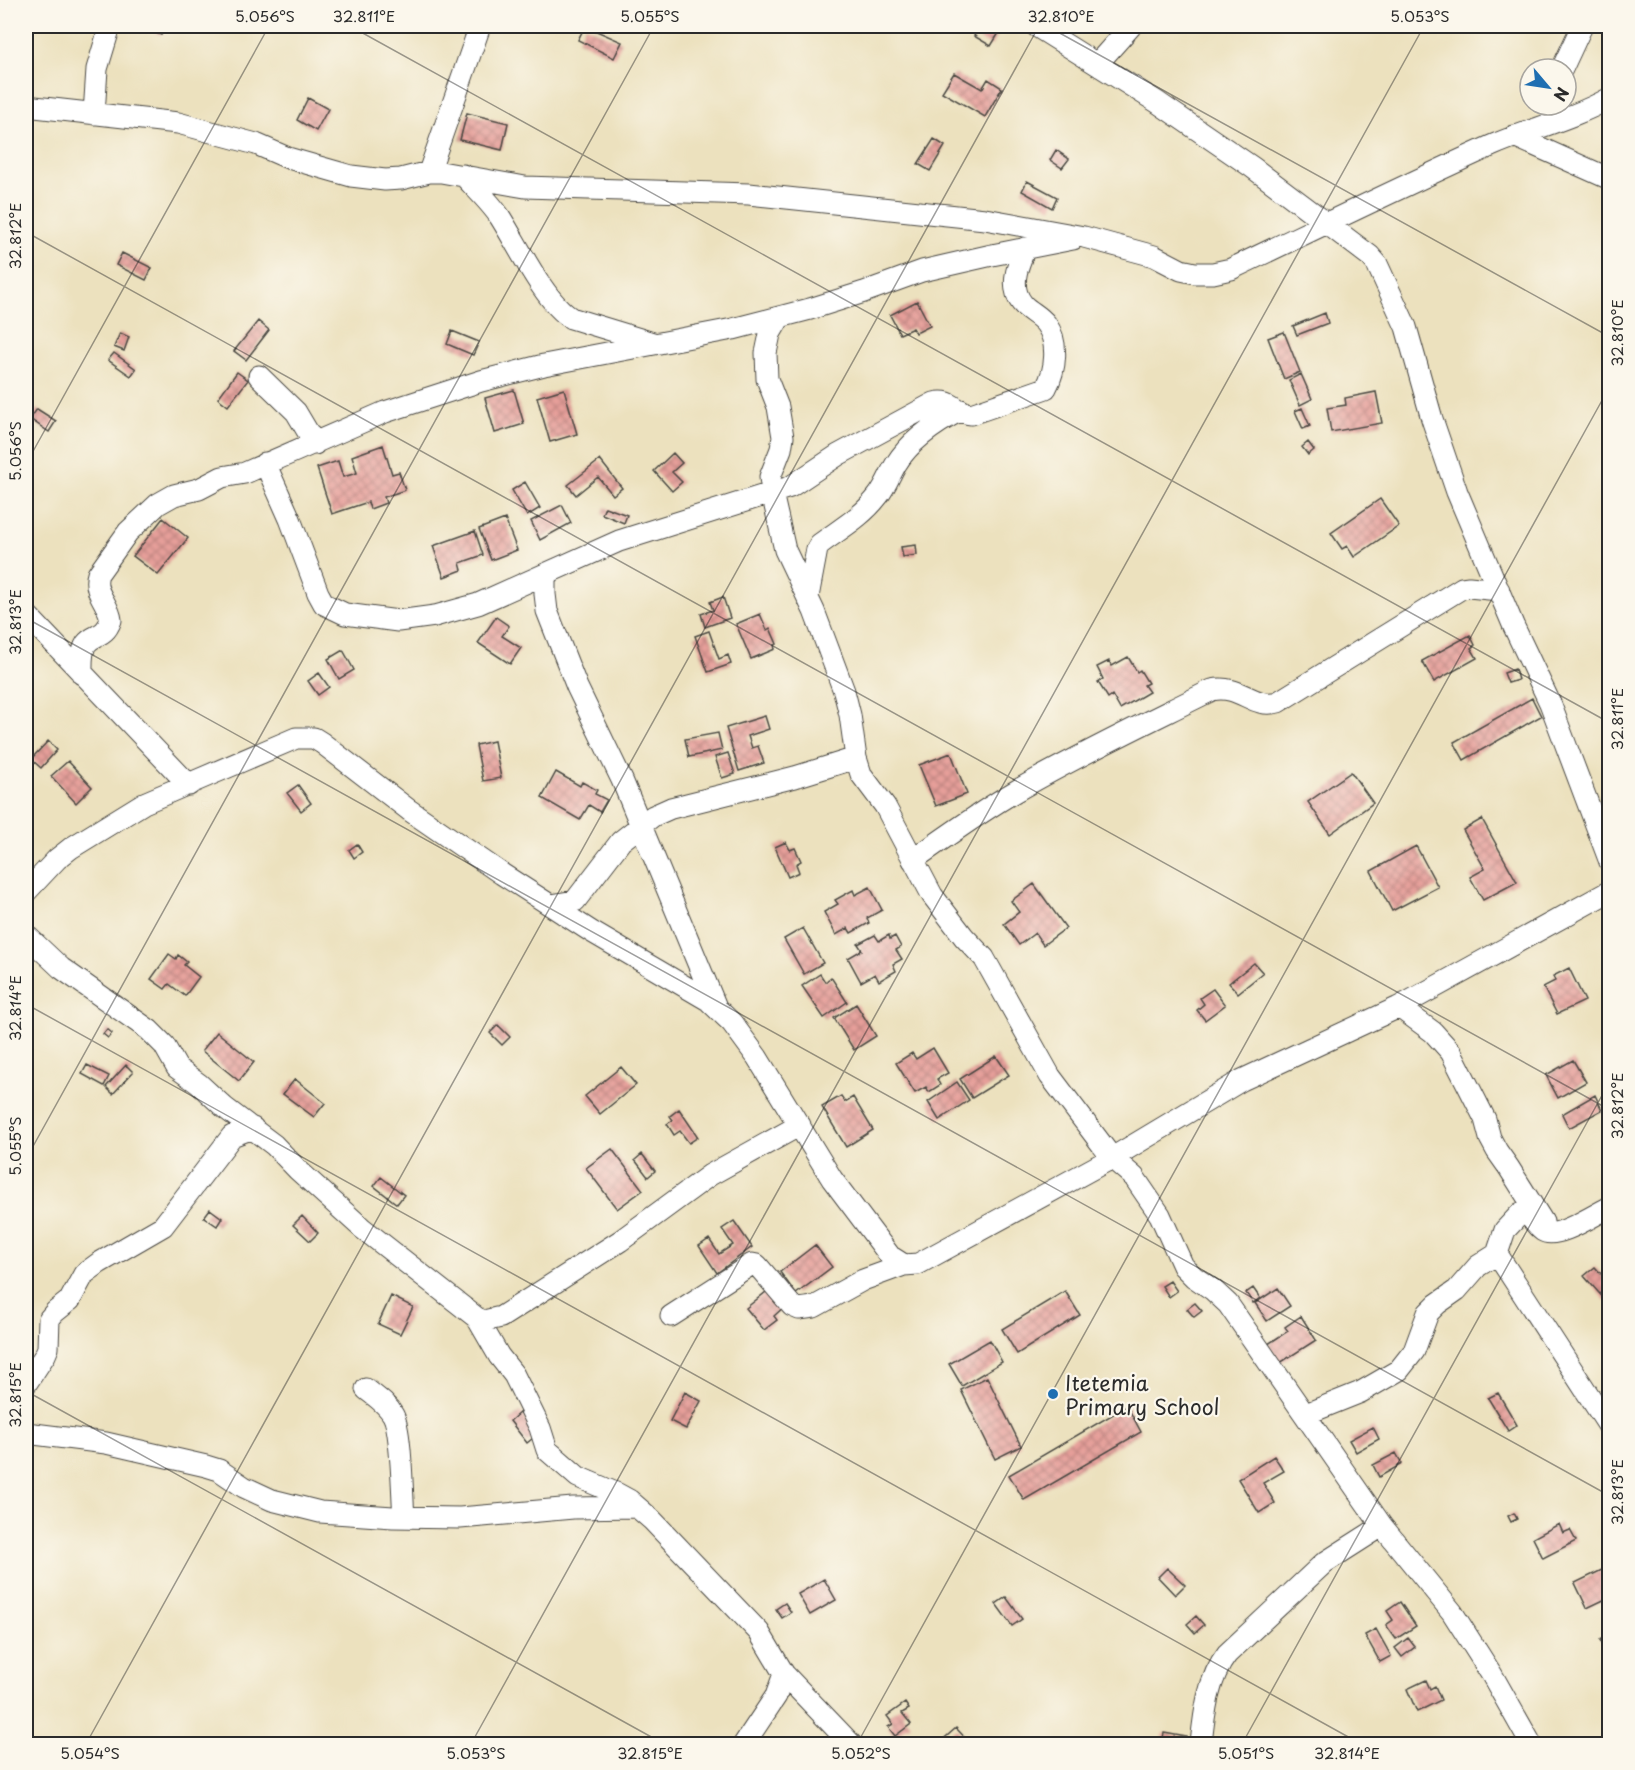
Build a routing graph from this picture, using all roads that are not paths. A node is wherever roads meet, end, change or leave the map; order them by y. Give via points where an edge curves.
1 (110, 26) edge
2 (480, 26) edge
3 (1036, 26) edge
4 (1131, 26) edge
5 (1582, 26) edge
6 (1568, 57) edge
7 (1097, 64) junction
8 (1610, 98) edge
9 (26, 106) edge
10 (94, 114) junction
11 (1536, 117) edge
12 (1523, 133) junction
13 (429, 172) junction
14 (463, 175) junction
15 (1610, 179) edge
16 (1326, 224) junction
17 (1084, 237) junction
18 (1025, 248) junction
19 (780, 316) junction
20 (656, 344) junction
21 (259, 376) dead end
22 (961, 410) junction
23 (315, 444) junction
24 (266, 463) junction
25 (772, 493) junction
26 (545, 575) junction
27 (1499, 590) junction
28 (808, 597) junction
29 (26, 614) edge
30 (82, 674) junction
31 (856, 758) junction
32 (189, 785) junction
33 (640, 825) junction
34 (914, 860) junction
35 (1610, 862) edge
36 (1610, 891) edge
37 (26, 892) edge
38 (551, 905) junction
39 (26, 935) edge
40 (1399, 1007) junction
41 (716, 1008) junction
42 (800, 1125) junction
43 (253, 1128) junction
44 (1112, 1158) junction
45 (1610, 1207) edge
46 (1550, 1234) junction
47 (1497, 1254) junction
48 (904, 1265) junction
49 (671, 1317) dead end
50 (477, 1318) junction
51 (26, 1384) edge
52 (366, 1389) dead end
53 (1306, 1414) junction
54 (1610, 1428) edge
55 (26, 1433) edge
56 (637, 1507) junction
57 (404, 1517) junction
58 (1382, 1526) junction
59 (784, 1674) junction
60 (744, 1744) edge
61 (851, 1744) edge
62 (1201, 1744) edge
63 (1531, 1744) edge

1 - 10 street via 97,69
2 - 13 street
3 - 7 street
4 - 7 street
5 - 6 street
7 - 16 street via 1252,167
8 - 12 street
9 - 10 street
10 - 13 street via 178,123 351,176 385,180
11 - 12 street
12 - 15 street
12 - 16 street
13 - 14 street
14 - 17 street via 525,187 749,195 985,219
14 - 20 street via 498,214 560,311 571,318
16 - 17 street via 1231,269 1213,273 1181,270 1154,256
16 - 27 street via 1370,256 1383,275 1407,327 1457,492
17 - 18 street
18 - 19 street via 922,271
18 - 22 street via 1017,271 1017,293 1023,305 1046,324 1051,336 1055,355 1050,381 1046,388 971,414
19 - 20 street
19 - 25 street via 766,353 767,379 778,407 783,437 770,477
20 - 23 street via 481,381 385,412
21 - 23 street via 296,412
22 - 25 street via 948,402 934,403 838,455 790,487
22 - 28 street via 924,434 898,460 885,486 866,509 820,544
23 - 24 street
24 - 26 street via 318,593 324,604 335,610 398,621 435,616 478,604
24 - 30 street via 174,495 158,504 128,532 95,581 111,620 107,630 86,645
25 - 26 street via 619,541
25 - 28 street via 784,550
26 - 33 street via 547,611
27 - 34 street via 1462,588 1278,702 1259,702 1230,688 1212,690 1015,792
27 - 35 street via 1550,703
28 - 31 street via 847,702
29 - 30 street
30 - 32 street
31 - 33 street via 671,808
31 - 34 street via 861,774 885,806
32 - 37 street via 144,803 71,848
32 - 38 street via 296,738 314,738 409,810
33 - 38 street via 621,841 575,901
33 - 41 street
34 - 44 street via 933,895 984,958 1050,1076
36 - 40 street
38 - 41 street
39 - 43 street via 61,968 159,1038 177,1068
40 - 44 street via 1242,1080
40 - 46 street via 1433,1032 1451,1052 1497,1152
41 - 42 street via 757,1057
42 - 48 street via 832,1179 890,1256
42 - 50 street via 710,1174 620,1241 501,1317 484,1321
43 - 50 street via 362,1227
43 - 51 street via 232,1136 163,1226 84,1274 70,1300 49,1319 48,1348
44 - 48 street via 918,1264
44 - 53 street via 1134,1177 1160,1215 1183,1266 1228,1304
45 - 46 street via 1561,1233
46 - 47 street via 1540,1229 1527,1213 1521,1213 1505,1230
47 - 53 street via 1478,1266 1457,1290 1428,1313 1414,1351 1399,1370 1361,1392
47 - 54 street
48 - 49 street via 863,1280 814,1307 799,1309 752,1264
50 - 56 street via 514,1375 547,1450 578,1477
52 - 57 street via 395,1417
53 - 58 street
55 - 57 street via 106,1443 206,1466 272,1500 321,1512
56 - 57 street via 460,1518
56 - 59 street via 759,1632
58 - 62 street via 1324,1563 1227,1654 1216,1669
58 - 63 street via 1452,1612
59 - 60 street via 776,1696
59 - 61 street

